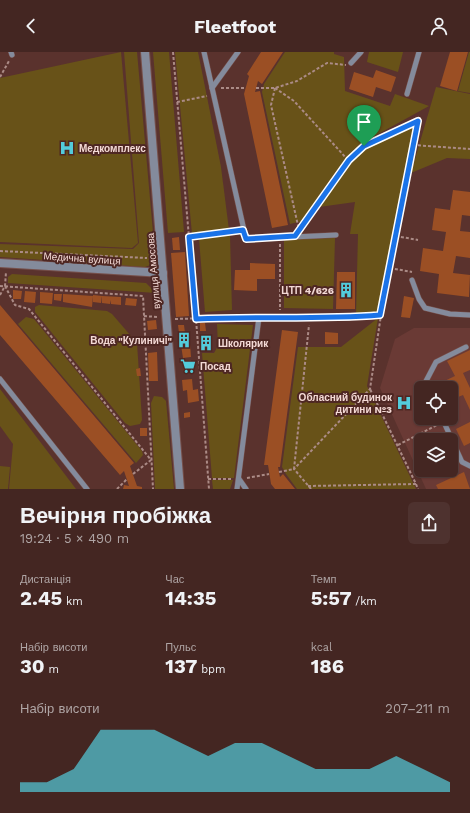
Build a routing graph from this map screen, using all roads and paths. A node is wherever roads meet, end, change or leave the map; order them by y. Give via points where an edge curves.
1 (145, 52) edge
2 (173, 52) edge
3 (204, 52) edge
4 (238, 52) edge
5 (361, 52) edge
6 (419, 52) edge
7 (12, 54) edge
8 (351, 63) dead end
9 (343, 66) dead end
10 (0, 76) edge
11 (212, 88) junction
12 (245, 88) dead end
13 (256, 88) dead end
14 (276, 88) junction
15 (407, 94) dead end
16 (204, 96) dead end
17 (177, 102) junction
18 (413, 145) junction
19 (470, 150) edge
20 (349, 160) junction
21 (243, 230) junction
22 (336, 235) dead end
23 (396, 236) junction
24 (189, 237) junction
25 (280, 237) junction
26 (418, 240) dead end
27 (0, 251) edge
28 (147, 258) dead end
29 (0, 263) edge
30 (390, 268) junction
31 (6, 271) dead end
32 (413, 272) dead end
33 (163, 273) junction
34 (412, 280) dead end
35 (0, 286) edge
36 (5, 286) junction
37 (0, 295) edge
38 (380, 315) junction
39 (470, 315) edge
40 (144, 316) junction
41 (259, 317) junction
42 (280, 317) junction
43 (310, 317) junction
44 (160, 318) dead end
45 (349, 318) joint
46 (175, 319) dead end
47 (196, 319) junction
48 (466, 347) dead end
49 (0, 379) edge
50 (426, 381) edge
51 (370, 389) junction
52 (445, 425) edge
53 (435, 426) dead end
54 (398, 445) junction
55 (151, 460) junction
56 (470, 466) edge
57 (294, 469) junction
58 (279, 472) dead end
59 (133, 474) dead end
60 (269, 474) dead end
61 (127, 479) dead end
62 (208, 479) junction
63 (232, 479) dead end
64 (239, 479) junction
65 (416, 484) junction
66 (308, 486) junction
67 (87, 489) edge
68 (117, 489) edge
69 (153, 489) edge
70 (180, 489) edge
71 (209, 489) edge
72 (237, 489) edge
73 (246, 489) edge
74 (310, 489) edge
75 (417, 489) edge

1 - 33 street, вулиця Амосова
2 - 17 path
3 - 11 lane
4 - 11 lane
5 - 8 lane
6 - 15 lane
7 - 10 path
9 - 14 path via 327,63 297,81
11 - 12 path
11 - 21 lane
13 - 14 path
14 - 20 path via 294,100
14 - 20 path via 272,105 299,231
16 - 17 path
17 - 24 path
18 - 19 path
18 - 20 path via 418,121 364,146
18 - 23 path
21 - 24 path
21 - 25 lane via 246,239
22 - 25 lane
23 - 26 path
23 - 30 path
24 - 47 path
25 - 42 path
27 - 28 path
29 - 33 street, Медична вулиця
30 - 32 path
30 - 38 path
31 - 36 path
33 - 70 street, вулиця Амосова
34 - 39 lane via 425,308 450,314
35 - 36 path
36 - 37 path
36 - 40 path via 143,296
36 - 55 path via 15,305 29,309
38 - 45 path
38 - 51 path
40 - 44 path
40 - 55 path
41 - 42 lane
41 - 47 path
41 - 64 lane
42 - 43 lane
43 - 45 lane
43 - 57 path
46 - 47 path
47 - 62 path
48 - 50 lane via 436,362
49 - 67 lane
51 - 54 path
51 - 57 path
52 - 56 lane via 462,462
53 - 54 path
54 - 65 path
55 - 59 path
55 - 69 path
57 - 58 path
57 - 66 path
60 - 64 path
61 - 68 path
62 - 63 path
62 - 71 path
64 - 72 lane
64 - 73 lane
65 - 66 path
65 - 75 path
66 - 74 path

